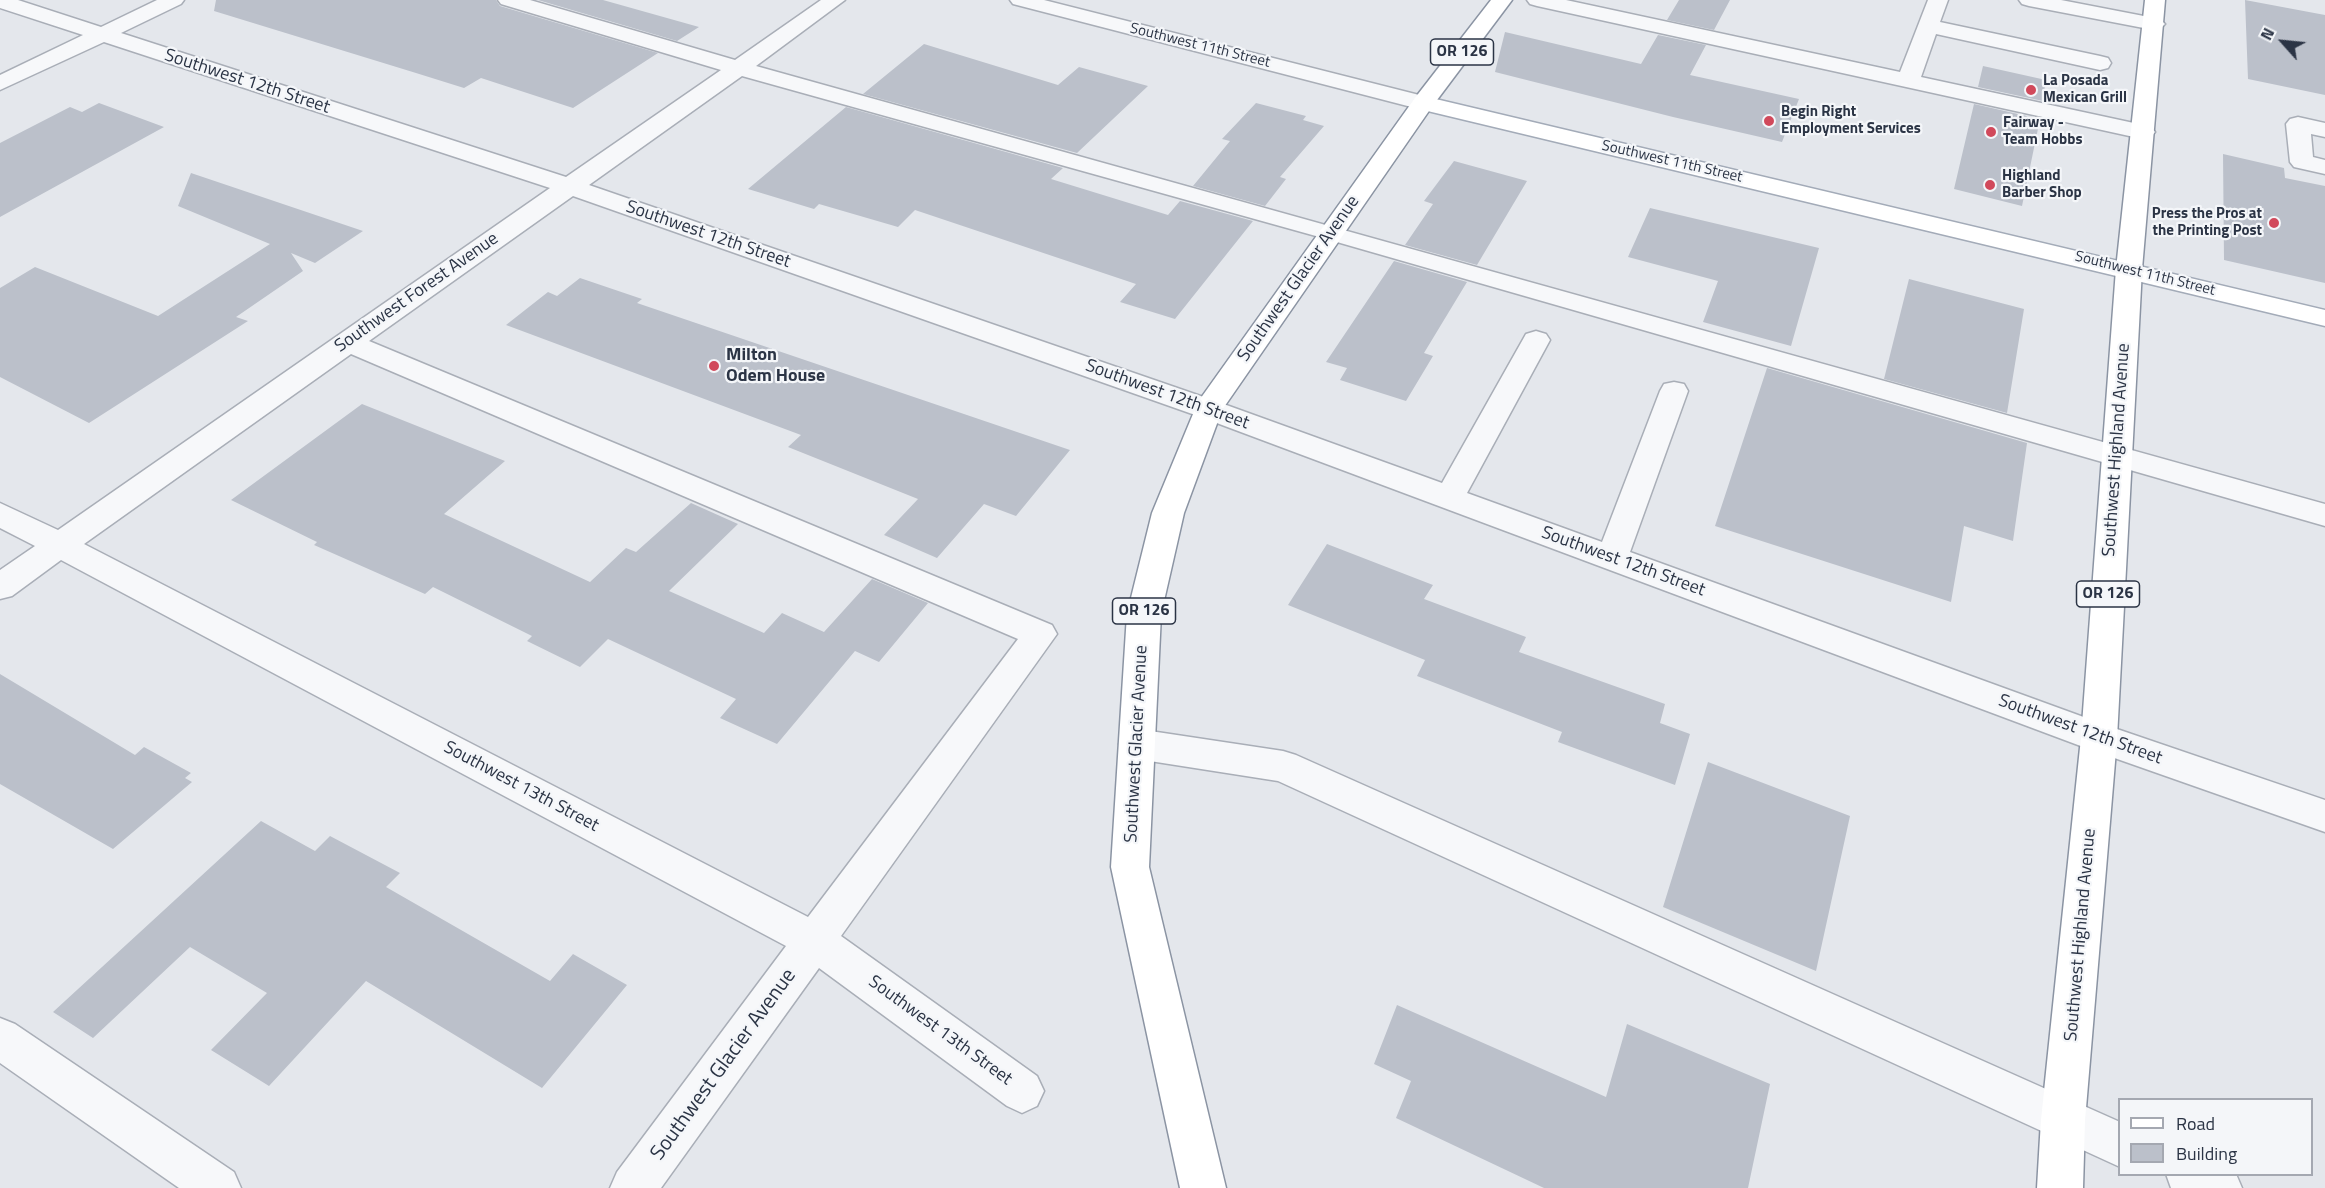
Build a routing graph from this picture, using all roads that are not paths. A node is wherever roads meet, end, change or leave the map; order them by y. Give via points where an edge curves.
1 (174, 0) edge
2 (508, 0) edge
3 (835, 0) edge
4 (1020, 0) edge
5 (1502, 0) edge
6 (1537, 0) edge
7 (1938, 0) edge
8 (2029, 0) edge
9 (0, 1) edge
10 (2155, 12) edge
11 (1928, 26) junction
12 (102, 35) junction
13 (2100, 63) dead end
14 (738, 68) junction
15 (1908, 81) junction
16 (0, 83) edge
17 (1423, 103) junction
18 (2325, 130) edge
19 (2143, 132) junction
20 (2325, 166) edge
21 (568, 186) junction
22 (1332, 232) junction
23 (2129, 269) junction
24 (2325, 318) edge
25 (1536, 340) dead end
26 (347, 342) junction
27 (1674, 391) dead end
28 (1208, 409) junction
29 (2117, 456) junction
30 (1449, 498) junction
31 (0, 514) edge
32 (2325, 515) edge
33 (60, 544) junction
34 (1612, 558) junction
35 (0, 587) edge
36 (2099, 738) junction
37 (1137, 744) junction
38 (2325, 816) edge
39 (815, 941) junction
40 (0, 1038) edge
41 (1022, 1091) dead end
42 (2063, 1120) junction
43 (2118, 1144) edge
44 (2192, 1176) edge
45 (218, 1188) edge
46 (633, 1188) edge
47 (1203, 1188) edge
48 (2060, 1188) edge
49 (2219, 1188) edge

1 - 12 street
2 - 14 street
3 - 14 street, Southwest Forest Avenue
4 - 17 street, Southwest 11th Street
5 - 17 main road, Southwest Glacier Avenue / OR 126
6 - 15 street
7 - 11 street
8 - 10 street
9 - 12 street, Southwest 12th Street
10 - 19 main road, Southwest Highland Avenue / OR 126
11 - 13 street
11 - 15 street
12 - 16 street
12 - 21 street, Southwest 12th Street
14 - 21 street, Southwest Forest Avenue
14 - 22 street
15 - 19 street
17 - 22 main road, Southwest Glacier Avenue / OR 126
17 - 23 main road, Southwest 11th Street
18 - 20 street via 2298,124 2302,162
19 - 23 main road, Southwest Highland Avenue / OR 126
21 - 26 street, Southwest Forest Avenue
21 - 28 street, Southwest 12th Street
22 - 28 main road, Southwest Glacier Avenue / OR 126
22 - 29 street
23 - 24 main road, Southwest 11th Street
23 - 29 main road, Southwest Highland Avenue / OR 126
25 - 30 street
26 - 33 street, Southwest Forest Avenue
26 - 39 street, Southwest Glacier Avenue via 1040,634
27 - 34 street
28 - 30 street, Southwest 12th Street
28 - 37 main road, Southwest Glacier Avenue / OR 126 via 1168,513 1144,614
29 - 32 street
29 - 36 main road, Southwest Highland Avenue / OR 126
30 - 34 street, Southwest 12th Street
31 - 33 street, Southwest 13th Street
33 - 35 street, Southwest Forest Avenue
33 - 39 street, Southwest 13th Street
34 - 36 street, Southwest 12th Street
36 - 38 street, Southwest 12th Street
36 - 42 main road, Southwest Highland Avenue / OR 126
37 - 42 street via 1283,766
37 - 47 main road, Southwest Glacier Avenue / OR 126 via 1130,867
39 - 41 street, Southwest 13th Street
39 - 46 street, Southwest Glacier Avenue
40 - 45 street
42 - 43 street
42 - 48 main road, Southwest Highland Avenue / OR 126
44 - 49 street

